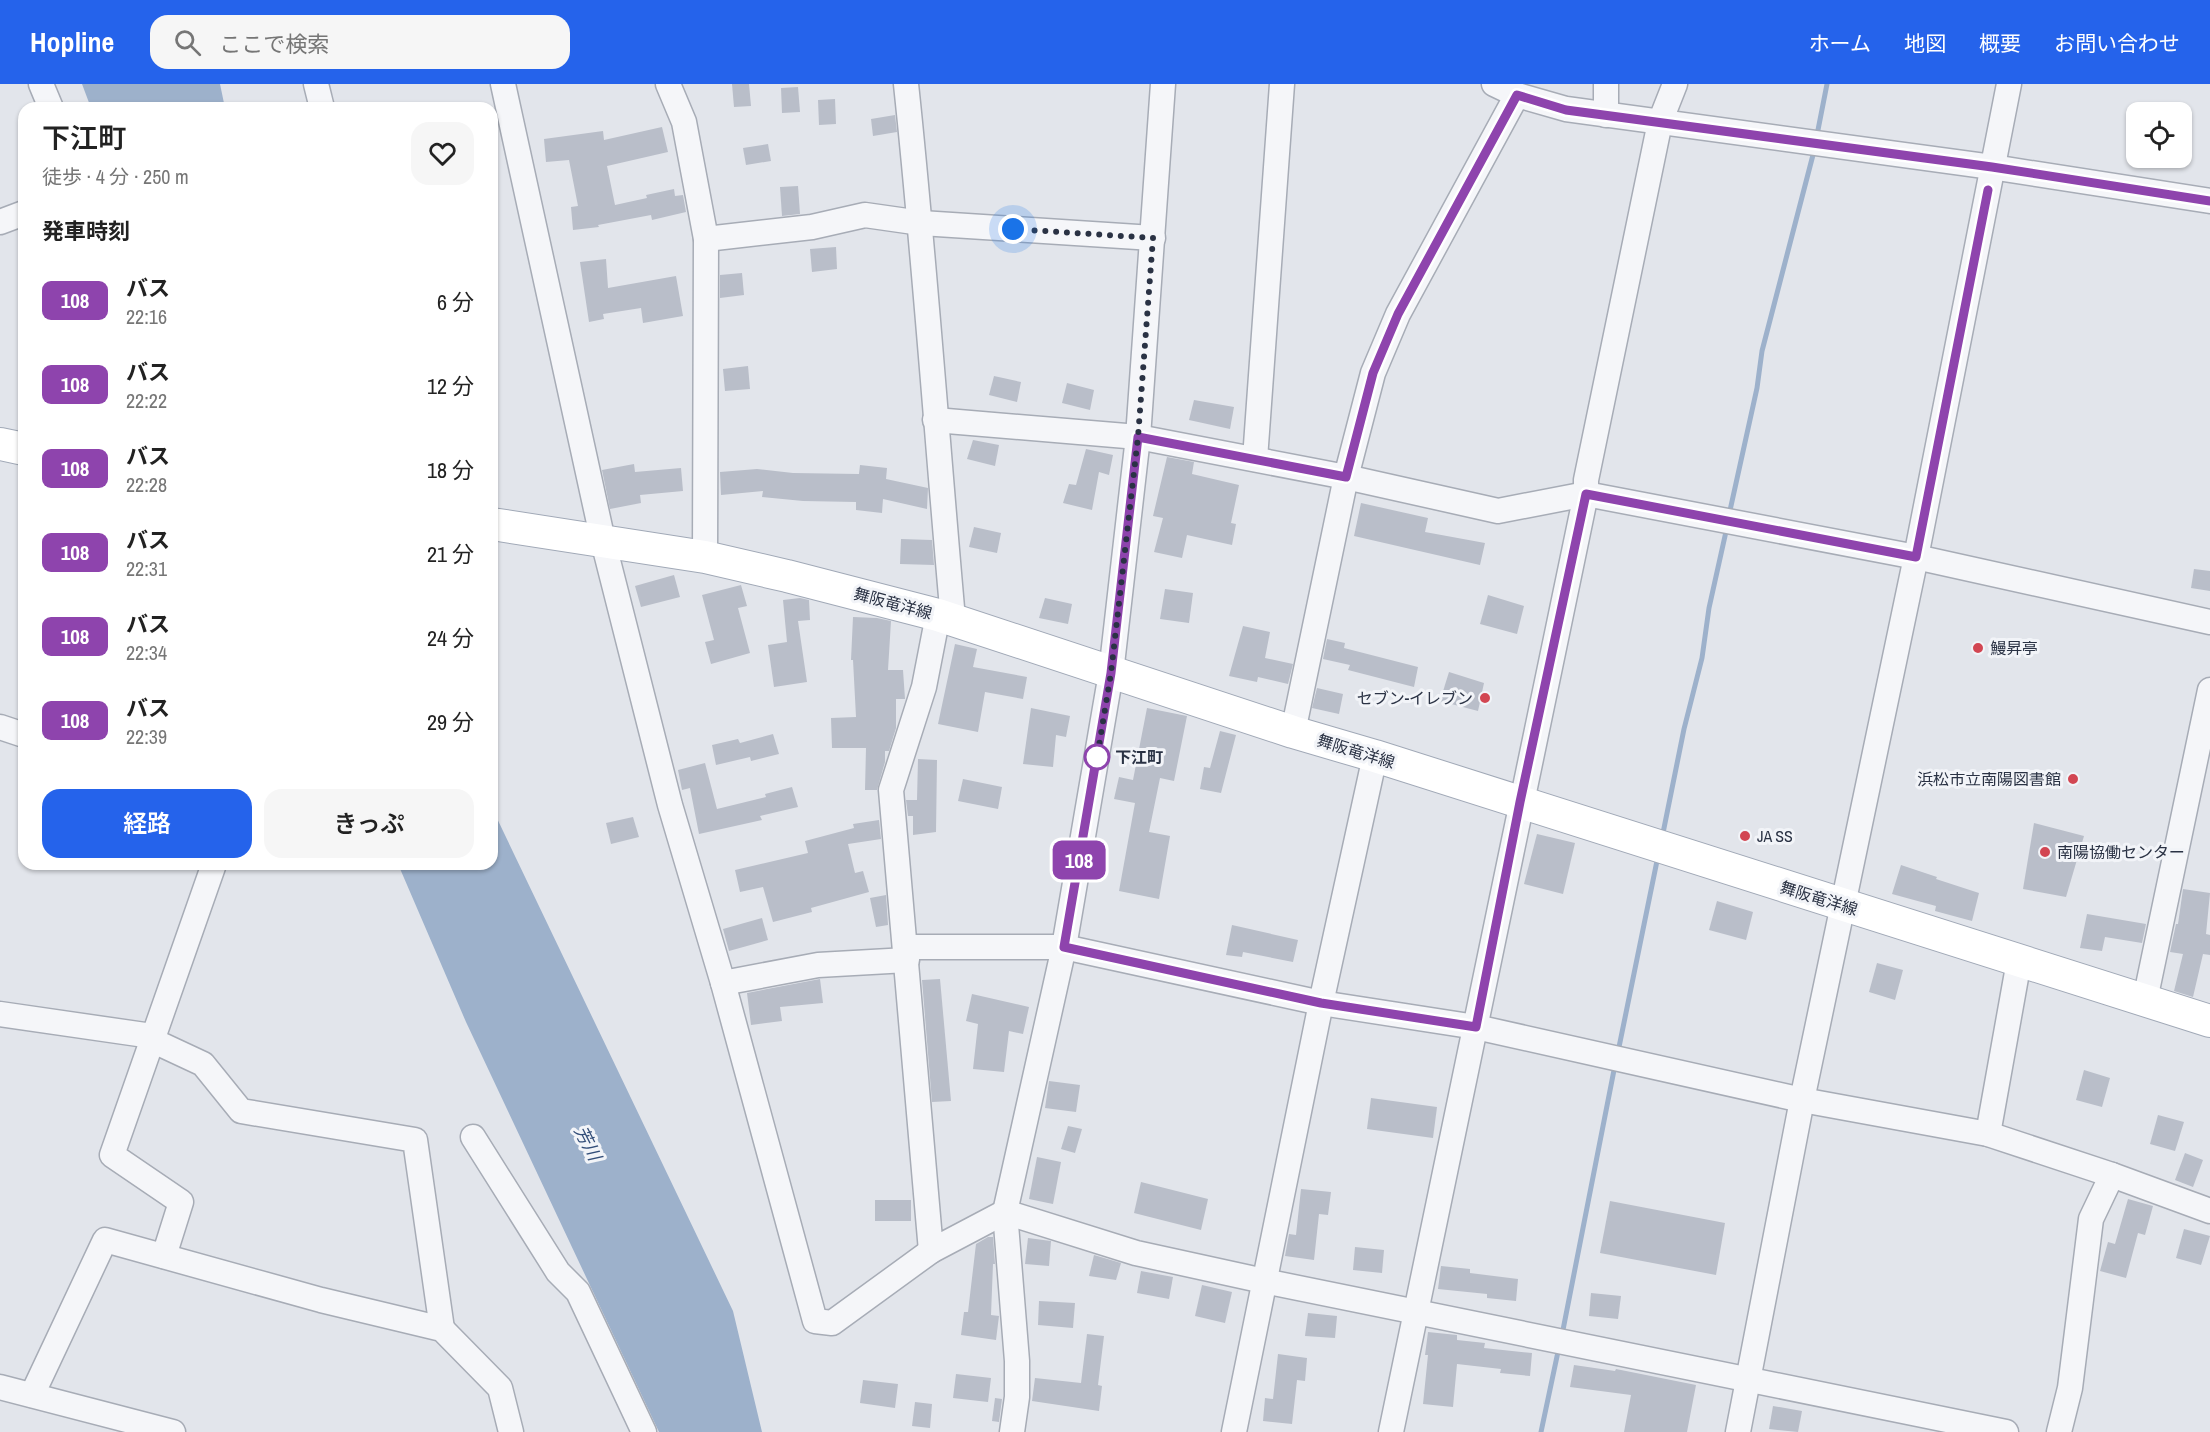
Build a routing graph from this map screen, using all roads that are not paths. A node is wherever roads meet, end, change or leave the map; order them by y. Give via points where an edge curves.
1 (41, 84) edge
2 (316, 84) edge
3 (503, 84) edge
4 (668, 84) edge
5 (906, 84) edge
6 (1163, 84) edge
7 (1282, 84) edge
8 (1494, 84) edge
9 (1606, 84) edge
10 (1675, 84) edge
11 (2009, 84) edge
12 (1517, 95) junction
13 (48, 102) edge
14 (320, 102) edge
15 (1606, 114) junction
16 (1660, 122) junction
17 (1992, 167) junction
18 (2210, 201) edge
19 (18, 215) edge
20 (0, 222) edge
21 (921, 223) junction
22 (1153, 238) junction
23 (706, 239) junction
24 (935, 420) junction
25 (1138, 437) junction
26 (0, 444) edge
27 (18, 448) edge
28 (1255, 459) junction
29 (1346, 477) junction
30 (1586, 494) junction
31 (498, 525) edge
32 (603, 540) junction
33 (705, 557) junction
34 (1916, 557) junction
35 (945, 617) junction
36 (2210, 622) edge
37 (1111, 673) junction
38 (2210, 690) edge
39 (0, 727) edge
40 (1293, 732) junction
41 (18, 733) edge
42 (1375, 756) junction
43 (1520, 802) junction
44 (212, 870) edge
45 (1843, 906) junction
46 (1064, 947) junction
47 (906, 954) junction
48 (2019, 961) junction
49 (723, 984) junction
50 (2145, 1000) junction
51 (1321, 1003) junction
52 (0, 1014) edge
53 (2210, 1022) edge
54 (1476, 1027) junction
55 (152, 1036) junction
56 (1802, 1100) junction
57 (1988, 1134) junction
58 (472, 1137) dead end
59 (2112, 1174) junction
60 (2210, 1211) edge
61 (1005, 1212) junction
62 (931, 1251) junction
63 (164, 1256) junction
64 (1264, 1281) junction
65 (1416, 1312) junction
66 (442, 1329) junction
67 (1750, 1379) junction
68 (0, 1387) edge
69 (32, 1395) junction
70 (103, 1423) edge
71 (173, 1432) edge
72 (511, 1432) edge
73 (644, 1432) edge
74 (1012, 1432) edge
75 (1234, 1432) edge
76 (1391, 1432) edge
77 (1738, 1432) edge
78 (2007, 1432) edge
79 (2059, 1432) edge

1 - 13 street
2 - 14 street
3 - 32 street
4 - 23 street via 684,122
5 - 21 street
6 - 22 street
7 - 28 street
8 - 12 street
9 - 15 street
10 - 16 street
11 - 17 street
12 - 15 street via 1566,110
12 - 29 street via 1398,314 1373,373
15 - 16 street
16 - 17 street
16 - 30 street
17 - 18 street
17 - 34 street
19 - 20 street
21 - 22 street
21 - 23 street via 865,215 812,227
21 - 24 street
22 - 25 street
23 - 33 street
24 - 25 street
24 - 35 street
25 - 28 street
25 - 37 street
26 - 27 main road
28 - 29 street
29 - 30 street via 1498,511
29 - 40 street
30 - 34 street
30 - 43 street
31 - 32 main road, 舞阪竜洋線
32 - 33 main road, 舞阪竜洋線
32 - 49 street via 670,805
33 - 35 main road, 舞阪竜洋線
34 - 36 street
34 - 45 street
35 - 37 main road, 舞阪竜洋線
35 - 47 street via 891,790
37 - 40 main road, 舞阪竜洋線
37 - 46 street
38 - 50 street
39 - 41 street
40 - 42 main road, 舞阪竜洋線
42 - 43 main road, 舞阪竜洋線
42 - 51 street
43 - 45 main road, 舞阪竜洋線
43 - 54 street
44 - 55 street
45 - 48 main road, 舞阪竜洋線
45 - 56 street
46 - 47 street
46 - 51 street
46 - 61 street
47 - 49 street via 818,965
47 - 62 street
48 - 50 main road, 舞阪竜洋線
48 - 57 street
49 - 62 street via 815,1321 832,1323
50 - 53 main road, 舞阪竜洋線
51 - 54 street
51 - 64 street
52 - 55 street
54 - 56 street
54 - 65 street
55 - 63 street via 112,1155 181,1202
55 - 66 street via 158,1043 203,1064 241,1111 415,1140
56 - 57 street
56 - 67 street
57 - 59 street
58 - 73 street via 558,1272 578,1292
59 - 60 street
59 - 79 street via 2091,1219 2070,1388
61 - 62 street
61 - 64 street via 1136,1253
61 - 74 street via 1017,1361
63 - 66 street
63 - 69 street via 105,1240
64 - 65 street
64 - 75 street
65 - 67 street
65 - 76 street
66 - 72 street via 500,1388
67 - 77 street
67 - 78 street
68 - 69 street
69 - 70 street
70 - 71 street

